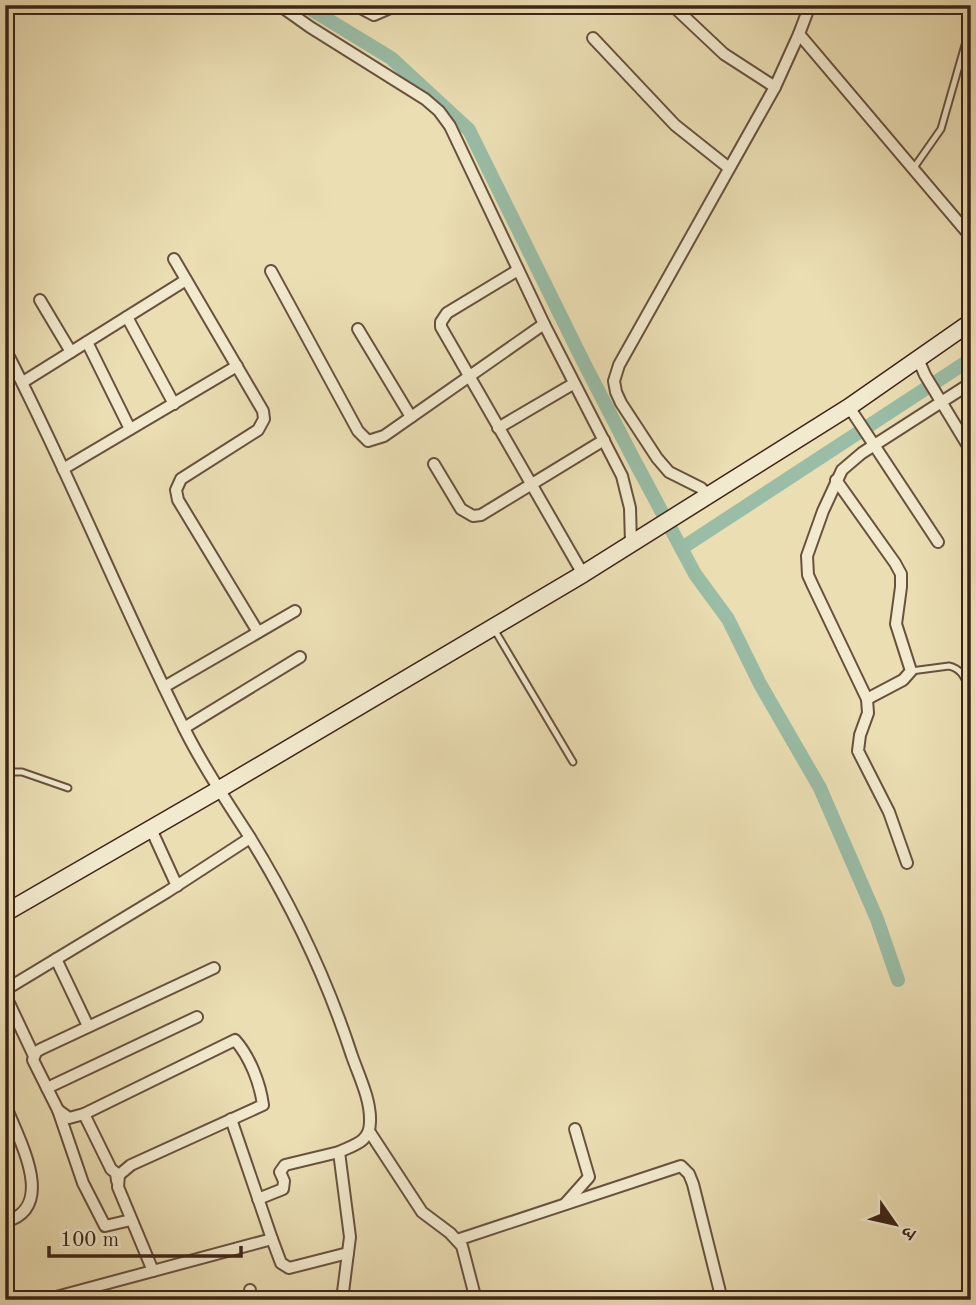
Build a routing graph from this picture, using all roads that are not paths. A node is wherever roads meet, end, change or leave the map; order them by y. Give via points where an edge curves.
1 (279, 5) edge
2 (355, 5) edge
3 (397, 5) edge
4 (672, 5) edge
5 (810, 5) edge
6 (971, 24) edge
7 (799, 34) junction
8 (593, 38) dead end
9 (775, 87) junction
10 (729, 169) junction
11 (913, 169) junction
12 (971, 237) edge
13 (174, 259) dead end
14 (518, 270) junction
15 (271, 271) dead end
16 (186, 280) junction
17 (40, 300) dead end
18 (127, 317) junction
19 (971, 322) edge
20 (544, 324) junction
21 (358, 329) dead end
22 (87, 342) junction
23 (5, 349) edge
24 (71, 352) junction
25 (918, 359) junction
26 (237, 366) junction
27 (468, 377) junction
28 (23, 383) junction
29 (971, 383) edge
30 (573, 384) junction
31 (941, 402) junction
32 (174, 404) junction
33 (853, 413) junction
34 (411, 417) junction
35 (498, 428) junction
36 (130, 429) junction
37 (604, 440) junction
38 (874, 445) junction
39 (971, 451) edge
40 (434, 464) dead end
41 (63, 469) junction
42 (836, 480) junction
43 (531, 484) junction
44 (700, 498) junction
45 (635, 541) junction
46 (938, 542) dead end
47 (583, 574) junction
48 (295, 611) dead end
49 (493, 626) junction
50 (258, 632) junction
51 (300, 657) dead end
52 (911, 671) junction
53 (164, 687) junction
54 (971, 692) edge
55 (867, 699) junction
56 (184, 728) junction
57 (573, 762) dead end
58 (5, 772) edge
59 (68, 788) dead end
60 (218, 790) junction
61 (151, 829) junction
62 (250, 838) junction
63 (907, 863) dead end
64 (177, 886) junction
65 (5, 913) edge
66 (56, 959) junction
67 (214, 968) dead end
68 (6, 996) edge
69 (197, 1017) dead end
70 (88, 1026) junction
71 (34, 1056) junction
72 (47, 1088) junction
73 (5, 1104) edge
74 (58, 1110) junction
75 (84, 1114) junction
76 (231, 1119) junction
77 (575, 1129) dead end
78 (369, 1131) junction
79 (339, 1152) junction
80 (117, 1181) junction
81 (258, 1199) junction
82 (565, 1204) junction
83 (131, 1220) junction
84 (5, 1222) edge
85 (272, 1240) junction
86 (457, 1240) junction
87 (348, 1253) junction
88 (153, 1271) junction
89 (45, 1300) edge
90 (342, 1300) edge
91 (476, 1300) edge
92 (722, 1300) edge

1 - 14 street via 439,111 461,146
2 - 3 street via 374,15
4 - 9 street via 724,54
5 - 7 street
6 - 11 lane via 941,129
7 - 9 street
7 - 11 street
8 - 10 street via 675,125
9 - 10 street
10 - 44 street via 614,381 621,403 662,467 701,488
11 - 12 street
13 - 16 street
14 - 20 street
14 - 27 street via 443,317 443,333
15 - 34 street via 362,437 374,440
16 - 18 street
16 - 26 street
17 - 24 street
18 - 22 street
18 - 32 street
19 - 25 street
20 - 27 street
20 - 30 street
21 - 34 street
22 - 24 street
22 - 36 street
23 - 28 street
24 - 28 street
25 - 31 street
25 - 33 street
26 - 32 street
26 - 50 street via 263,411 262,424 181,479 176,495
27 - 34 street
27 - 35 street
28 - 41 street
29 - 31 street
30 - 35 street
30 - 37 street
31 - 38 street
31 - 39 street
32 - 36 street
33 - 38 street
33 - 44 street
35 - 43 street
36 - 41 street
37 - 43 street
37 - 45 street via 628,493
38 - 42 street via 849,462
38 - 46 street
40 - 43 street via 461,509 473,516
41 - 53 street
42 - 52 street via 901,575 896,624
42 - 55 street via 807,556 808,575
43 - 47 street
44 - 45 street
45 - 47 street
47 - 49 street
48 - 50 street
49 - 57 lane
49 - 60 street
50 - 53 street
51 - 56 street
52 - 54 lane via 955,667
52 - 55 street
53 - 56 street
55 - 63 street via 858,751
56 - 60 street
58 - 59 lane via 22,772
60 - 61 street
60 - 62 street
61 - 64 street
61 - 65 street
62 - 64 street
62 - 78 street via 340,1018 368,1102
64 - 66 street
66 - 68 street
66 - 70 street
67 - 70 street
68 - 71 street
69 - 72 street
70 - 71 street
71 - 72 street
72 - 74 street
73 - 84 street via 34,1191 27,1209
74 - 75 street via 69,1118
74 - 83 street via 83,1183 105,1226
75 - 76 street via 235,1040 245,1051 263,1105
75 - 80 street
76 - 80 street via 131,1165
76 - 81 street
77 - 82 street via 589,1177
78 - 79 street via 363,1141
78 - 86 street via 422,1212
79 - 81 street via 285,1166 280,1172 283,1189
79 - 87 street
80 - 83 street
81 - 85 street
82 - 86 street
82 - 92 street via 681,1166 689,1174
83 - 88 street
85 - 87 street via 281,1264 289,1268
85 - 88 street
86 - 91 street
87 - 90 street
88 - 89 street

